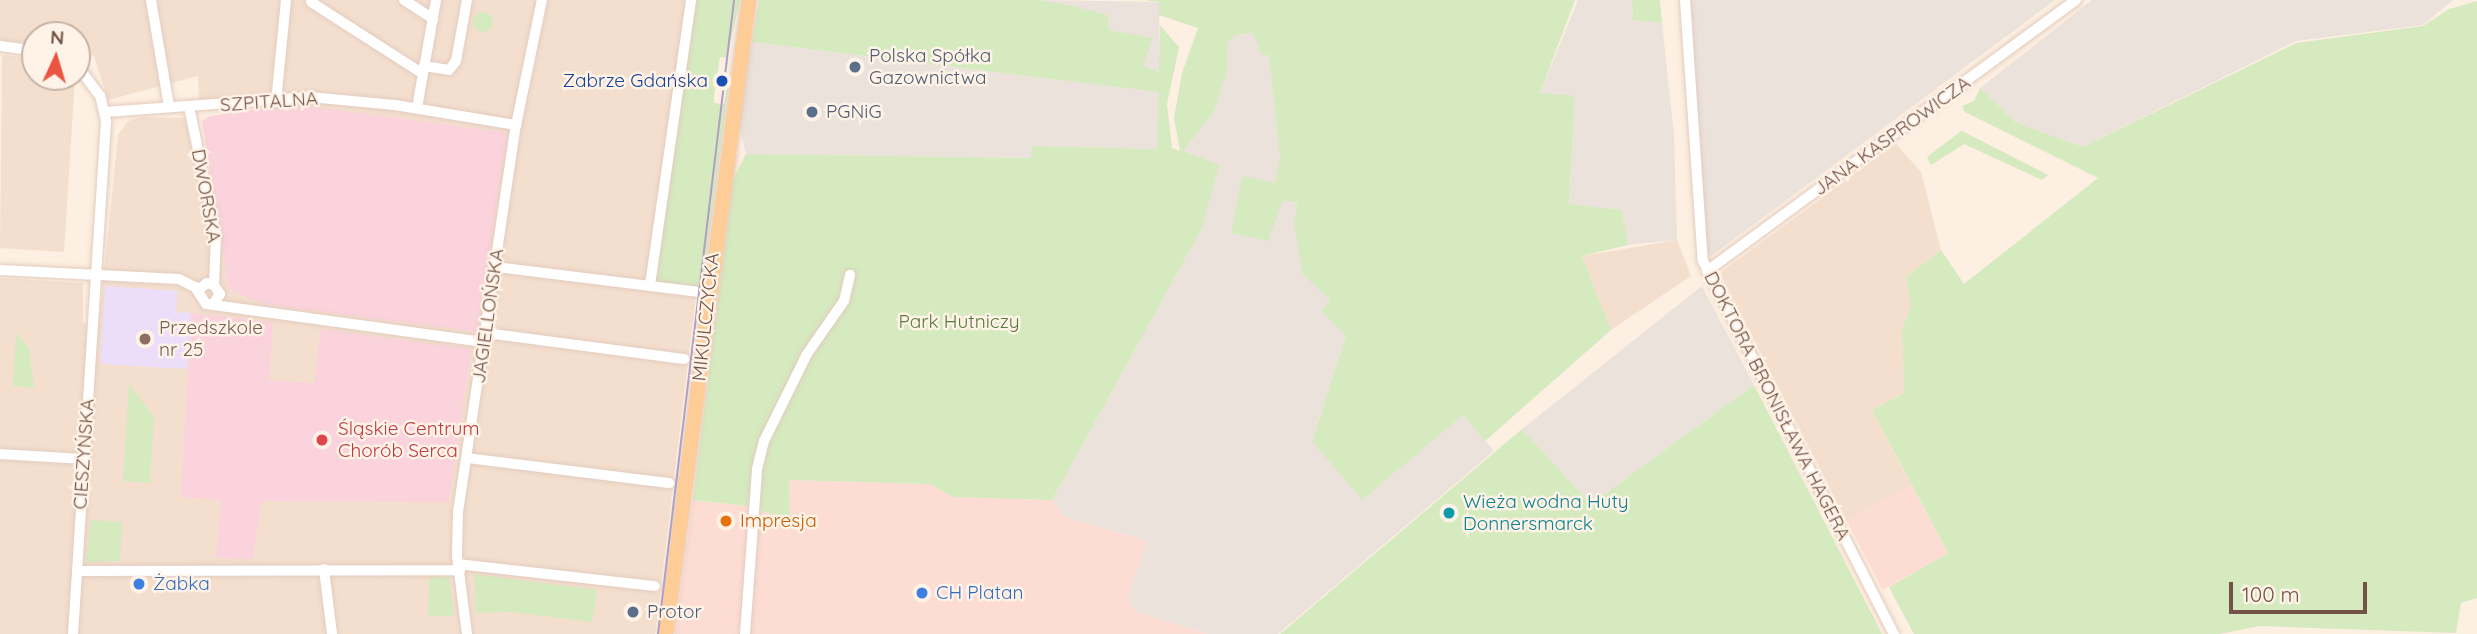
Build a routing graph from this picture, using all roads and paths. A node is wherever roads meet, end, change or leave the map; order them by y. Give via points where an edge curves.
1 (151, 0) edge
2 (286, 0) edge
3 (404, 0) edge
4 (436, 0) edge
5 (467, 0) edge
6 (542, 0) edge
7 (691, 0) edge
8 (749, 0) edge
9 (1685, 0) edge
10 (2076, 0) edge
11 (311, 2) dead end
12 (433, 19) junction
13 (0, 46) edge
14 (21, 49) edge
15 (424, 70) junction
16 (91, 84) edge
17 (276, 102) junction
18 (169, 106) junction
19 (189, 107) junction
20 (417, 108) junction
21 (105, 112) junction
22 (516, 124) junction
23 (496, 267) junction
24 (0, 270) edge
25 (1707, 271) junction
26 (96, 275) junction
27 (850, 275) dead end
28 (214, 285) junction
29 (650, 285) junction
30 (198, 290) junction
31 (708, 293) junction
32 (214, 303) junction
33 (485, 337) junction
34 (684, 359) dead end
35 (0, 454) edge
36 (467, 458) junction
37 (83, 459) junction
38 (669, 483) dead end
39 (459, 567) junction
40 (324, 569) junction
41 (77, 571) junction
42 (655, 586) dead end
43 (73, 634) edge
44 (332, 634) edge
45 (467, 634) edge
46 (666, 634) edge
47 (745, 634) edge
48 (1894, 634) edge

1 - 18 street
2 - 17 street
3 - 12 street
4 - 12 street
5 - 15 street via 456,61 449,70
6 - 22 street, JAGIELLOŃSKA
7 - 29 street
8 - 31 main road, MIKULCZYCKA
9 - 25 street, DOKTORA BRONISŁAWA HAGERA via 1700,247
10 - 25 street, JANA KASPROWICZA
11 - 15 street
12 - 15 street
13 - 14 street
15 - 20 street
16 - 21 street
17 - 19 street, SZPITALNA
17 - 20 street, SZPITALNA via 310,97
18 - 19 street, SZPITALNA
18 - 21 street, SZPITALNA
19 - 28 street, DWORSKA via 214,225
20 - 22 street, SZPITALNA
21 - 26 street, CIESZYŃSKA
22 - 23 street, JAGIELLOŃSKA
23 - 29 street
23 - 33 street, JAGIELLOŃSKA
24 - 26 street
25 - 48 street, DOKTORA BRONISŁAWA HAGERA
26 - 30 street via 179,279
26 - 37 street, CIESZYŃSKA
27 - 47 street via 844,301 807,354 764,441 757,469
28 - 30 street via 203,284
28 - 32 street via 219,294
29 - 31 street
30 - 32 street via 202,303
31 - 46 main road, MIKULCZYCKA
32 - 33 street
33 - 34 street
33 - 36 street, JAGIELLOŃSKA
35 - 37 street
36 - 38 street
36 - 39 street, JAGIELLOŃSKA via 458,512
37 - 41 street, CIESZYŃSKA
39 - 40 street
39 - 42 street
39 - 45 street, JAGIELLOŃSKA
40 - 41 street
40 - 44 street
41 - 43 street, CIESZYŃSKA

